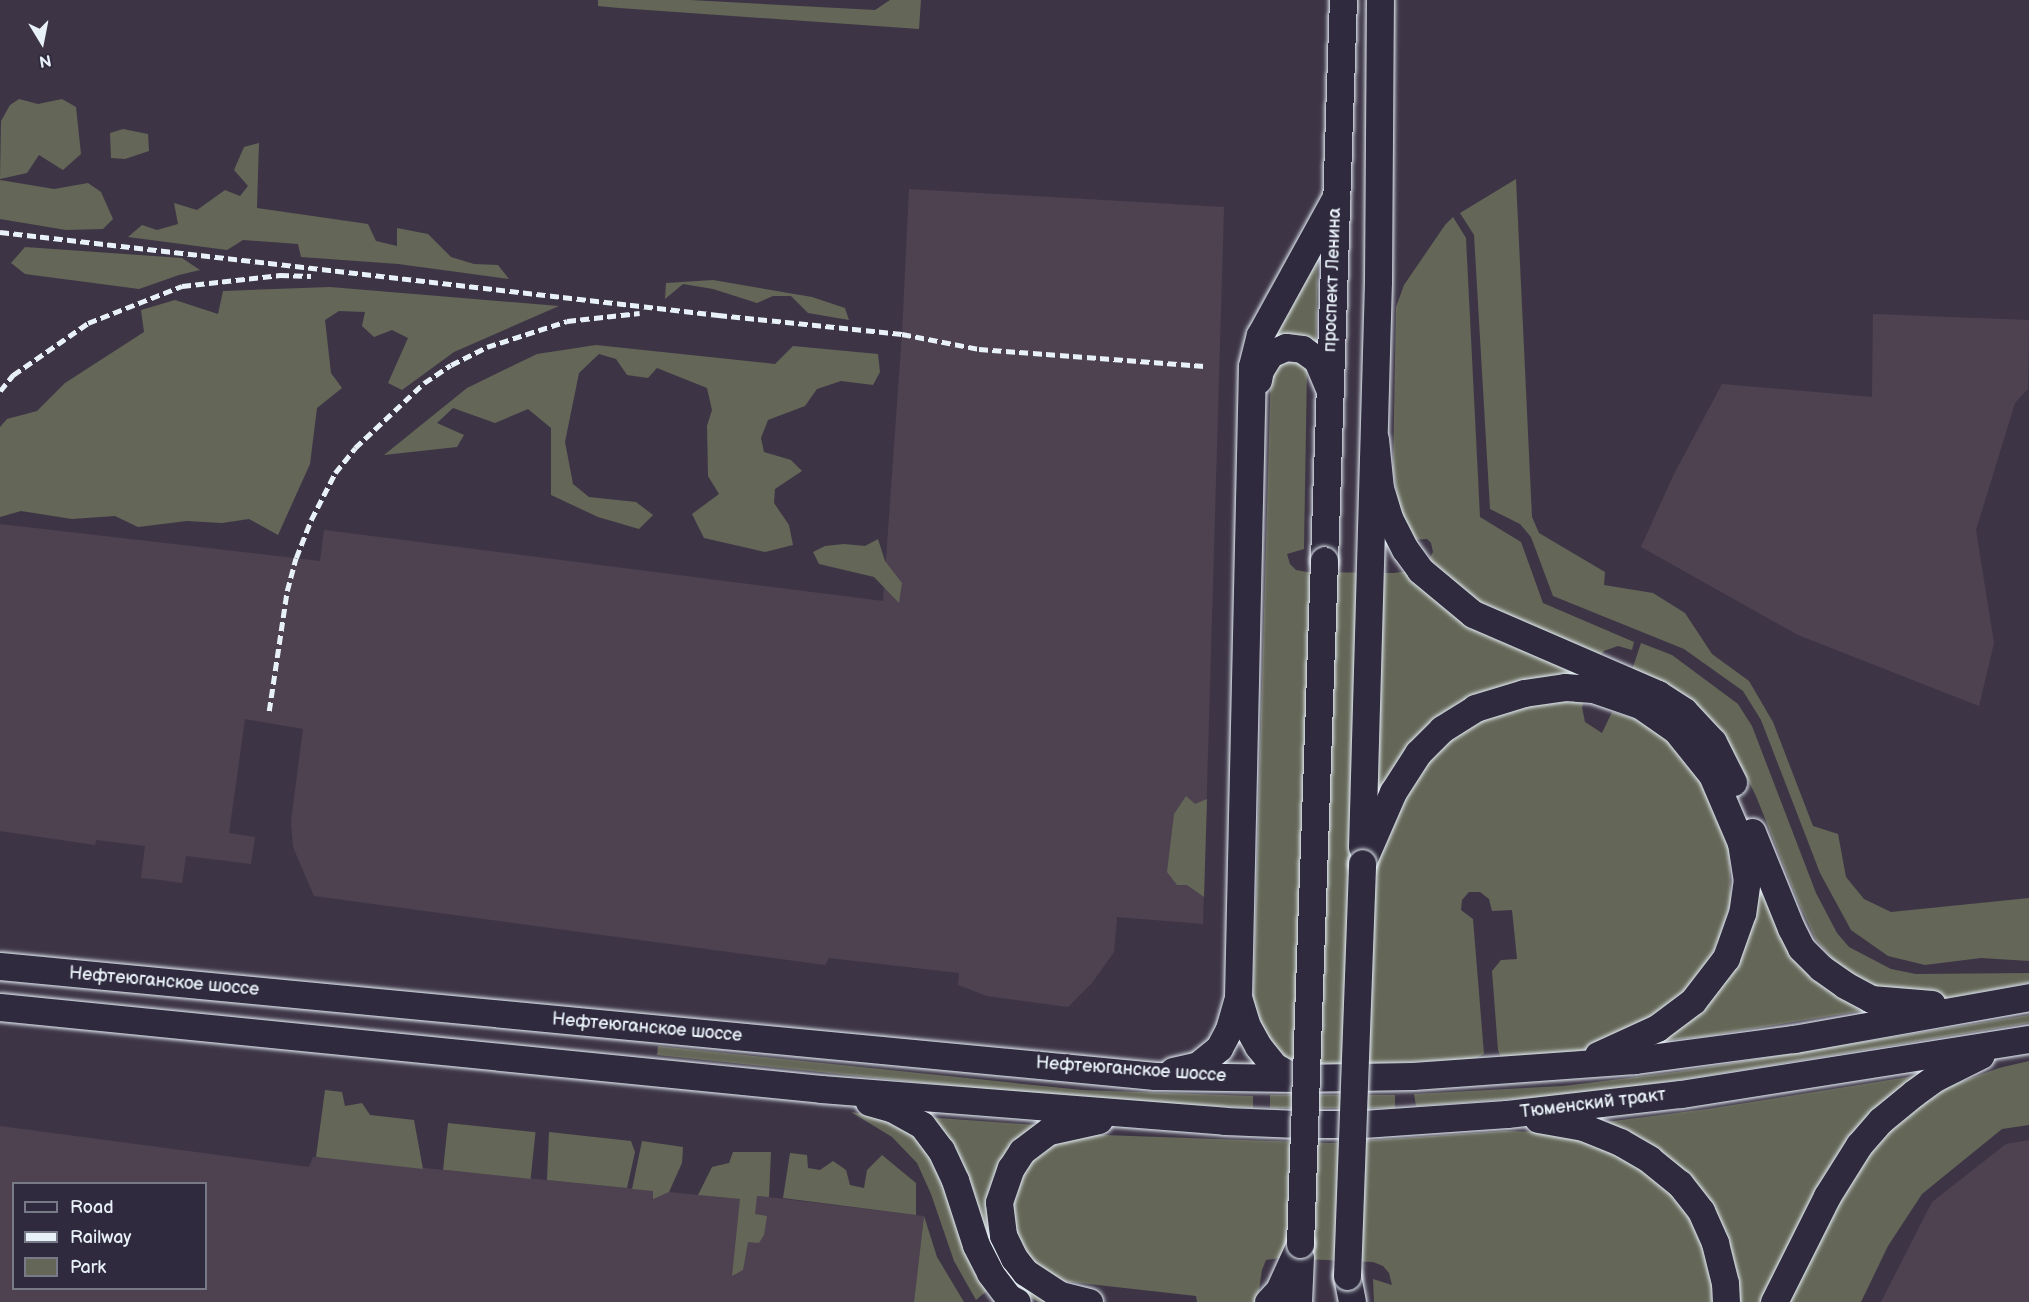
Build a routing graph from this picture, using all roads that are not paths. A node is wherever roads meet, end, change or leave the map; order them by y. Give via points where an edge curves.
1 (1342, 0) edge
2 (1380, 0) edge
3 (1336, 197) junction
4 (1330, 391) junction
5 (1253, 411) junction
6 (1374, 439) junction
7 (1622, 688) junction
8 (1362, 863) junction
9 (0, 966) edge
10 (1238, 998) junction
11 (2029, 998) edge
12 (0, 1007) edge
13 (1972, 1007) junction
14 (2029, 1040) edge
15 (1519, 1070) junction
16 (1155, 1076) junction
17 (1296, 1078) junction
18 (821, 1089) junction
19 (1507, 1114) junction
20 (1154, 1116) junction
21 (1294, 1274) junction
22 (1347, 1289) edge
23 (1017, 1302) edge
24 (1089, 1302) edge
25 (1268, 1302) edge
26 (1298, 1302) edge
27 (1352, 1302) edge
28 (1726, 1302) edge
29 (1774, 1302) edge

1 - 3 main road, проспект Ленина
2 - 6 main road
3 - 4 main road, проспект Ленина
3 - 5 main road via 1260,335 1252,366
4 - 5 main road via 1317,360 1302,349 1286,347 1270,354 1260,370
4 - 21 main road, проспект Ленина, bridge via 1300,1244
5 - 10 main road
6 - 7 main road via 1380,488 1389,518 1420,570 1473,614
6 - 8 main road
7 - 8 main road via 1565,687 1498,700 1442,729 1418,753 1393,792
7 - 13 main road via 1658,694 1684,711 1713,742 1733,781 1791,928 1801,948 1821,968 1871,999
7 - 15 main road via 1676,730 1720,789 1746,861 1746,895 1735,940 1701,993 1670,1020 1626,1044 1593,1056
8 - 22 main road, bridge
9 - 16 main road, Нефтеюганское шоссе
10 - 16 main road via 1219,1048 1198,1065
10 - 17 main road via 1258,1046 1274,1066
11 - 13 main road
12 - 18 main road
13 - 15 main road via 1794,1039
14 - 19 main road, Тюменский тракт via 1681,1094
14 - 29 main road via 1984,1054 1935,1078 1881,1120 1837,1177
15 - 17 main road
16 - 17 main road, Нефтеюганское шоссе
18 - 20 main road
18 - 23 main road via 893,1109 922,1125 946,1160 990,1273 1008,1297
19 - 20 main road, Тюменский тракт via 1373,1124
19 - 28 main road via 1562,1122 1600,1133 1665,1170 1692,1198 1709,1227 1720,1261
20 - 24 main road via 1087,1121 1049,1131 1023,1151 1001,1192 1003,1235 1025,1272 1053,1291
21 - 25 main road
21 - 26 main road, проспект Ленина
22 - 27 main road

